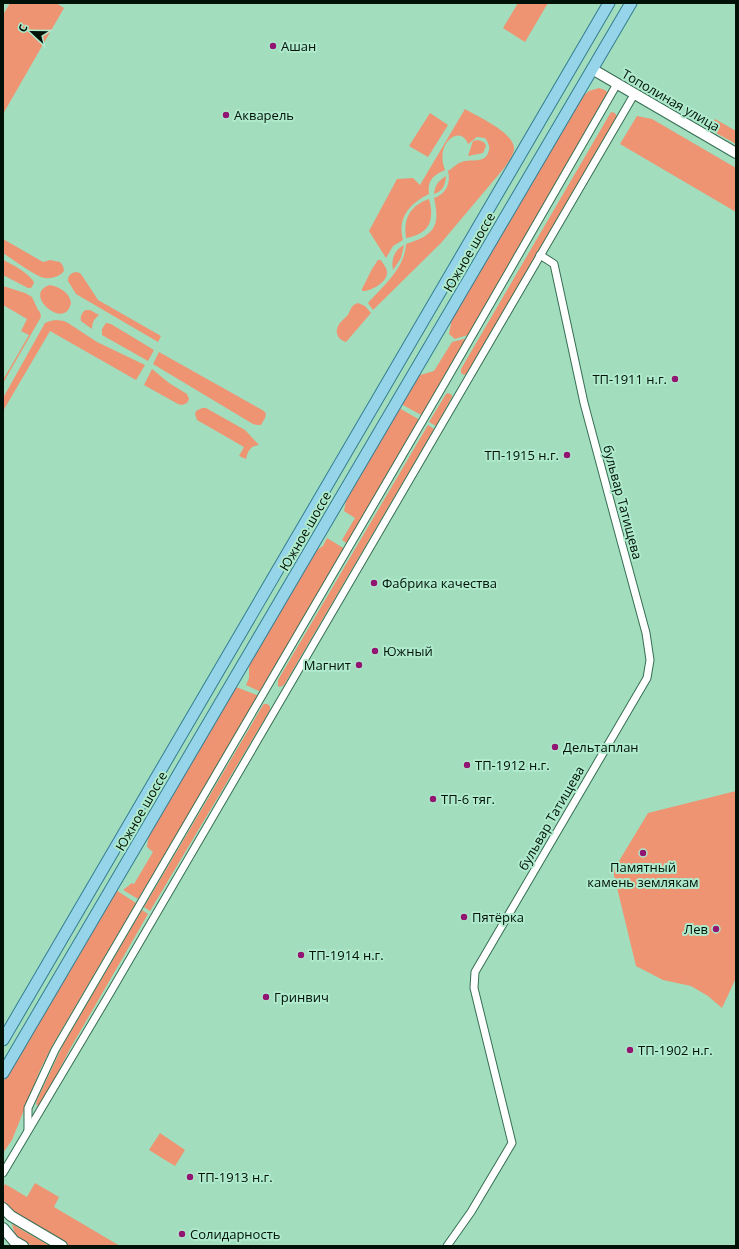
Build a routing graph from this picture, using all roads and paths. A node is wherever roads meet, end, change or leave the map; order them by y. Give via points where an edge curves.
1 (609, 3) edge
2 (631, 3) edge
3 (575, 60) junction
4 (592, 69) junction
5 (618, 84) junction
6 (635, 93) junction
7 (736, 153) edge
8 (540, 255) junction
9 (3, 1040) edge
10 (3, 1073) edge
11 (28, 1133) junction
12 (3, 1173) edge
13 (3, 1208) edge
14 (3, 1228) edge
15 (23, 1246) edge
16 (62, 1246) edge
17 (448, 1246) edge

1 - 3 main road, Южное шоссе
2 - 4 main road, Южное шоссе
3 - 4 main road
3 - 9 main road, Южное шоссе
4 - 5 main road, Тополиная улица
4 - 10 main road, Южное шоссе
5 - 6 main road, Тополиная улица
5 - 11 street via 55,1050 28,1108
6 - 7 main road, Тополиная улица
6 - 8 street
8 - 11 street
8 - 17 street, бульвар Татищева via 554,264 584,403 646,633 650,660 647,678 475,972 474,988 512,1143
11 - 12 street
13 - 16 main road via 10,1216
14 - 15 main road via 14,1241

